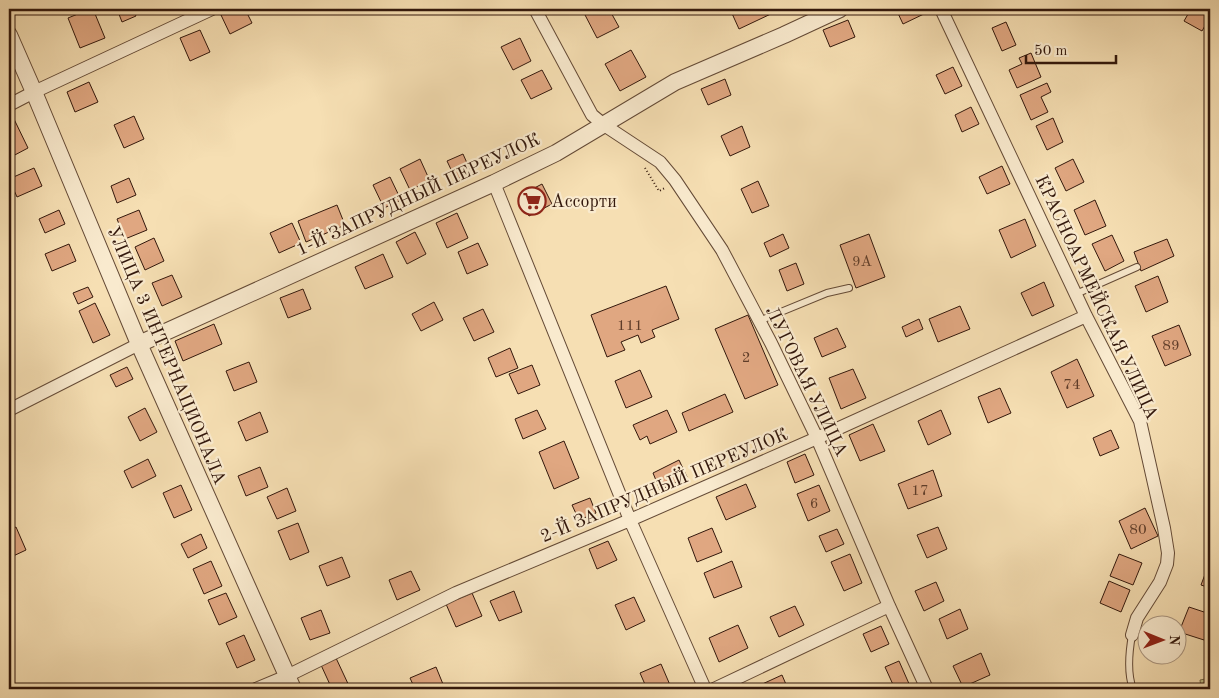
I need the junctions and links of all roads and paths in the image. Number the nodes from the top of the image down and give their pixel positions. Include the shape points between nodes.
1 (212, 9) edge
2 (535, 9) edge
3 (840, 9) edge
4 (941, 9) edge
5 (9, 35) edge
6 (34, 92) junction
7 (9, 105) edge
8 (604, 125) junction
9 (645, 168) dead end
10 (675, 180) junction
11 (494, 182) junction
12 (1137, 267) dead end
13 (849, 288) dead end
14 (1076, 294) junction
15 (1086, 316) junction
16 (759, 321) junction
17 (139, 344) junction
18 (9, 410) edge
19 (817, 438) junction
20 (630, 520) junction
21 (889, 606) junction
22 (1132, 635) joint
23 (290, 683) edge
24 (256, 689) edge
25 (705, 689) edge
26 (714, 689) edge
27 (927, 689) edge
28 (1133, 689) edge

1 - 6 street
2 - 8 street, ЛУГОВАЯ УЛИЦА via 592,115
3 - 8 street, 1-Й ЗАПРУДНЫЙ ПЕРЕУЛОК via 675,82
4 - 14 street, КРАСНОАРМЕЙСКАЯ УЛИЦА
5 - 6 street, УЛИЦА 3 ИНТЕРНАЦИОНАЛА
6 - 7 street
6 - 17 street, УЛИЦА 3 ИНТЕРНАЦИОНАЛА
8 - 10 street, ЛУГОВАЯ УЛИЦА via 660,162
8 - 11 street, 1-Й ЗАПРУДНЫЙ ПЕРЕУЛОК via 556,153
9 - 10 path via 659,191
10 - 16 street, ЛУГОВАЯ УЛИЦА via 722,250
11 - 17 street, 1-Й ЗАПРУДНЫЙ ПЕРЕУЛОК
11 - 20 street
12 - 14 lane
13 - 16 lane via 827,293
14 - 15 street, КРАСНОАРМЕЙСКАЯ УЛИЦА
15 - 19 street, 2-Й ЗАПРУДНЫЙ ПЕРЕУЛОК
15 - 22 street, КРАСНОАРМЕЙСКАЯ УЛИЦА via 1140,421 1168,553 1160,582 1136,618
16 - 19 street, ЛУГОВАЯ УЛИЦА
17 - 18 street, 1-Й ЗАПРУДНЫЙ ПЕРЕУЛОК
17 - 23 street, УЛИЦА 3 ИНТЕРНАЦИОНАЛА
19 - 20 street, 2-Й ЗАПРУДНЫЙ ПЕРЕУЛОК
19 - 21 street, ЛУГОВАЯ УЛИЦА
20 - 23 street, 2-Й ЗАПРУДНЫЙ ПЕРЕУЛОК via 456,593
20 - 25 street
21 - 26 street
21 - 27 street, ЛУГОВАЯ УЛИЦА
22 - 28 lane via 1129,653
23 - 24 street, 2-Й ЗАПРУДНЫЙ ПЕРЕУЛОК

